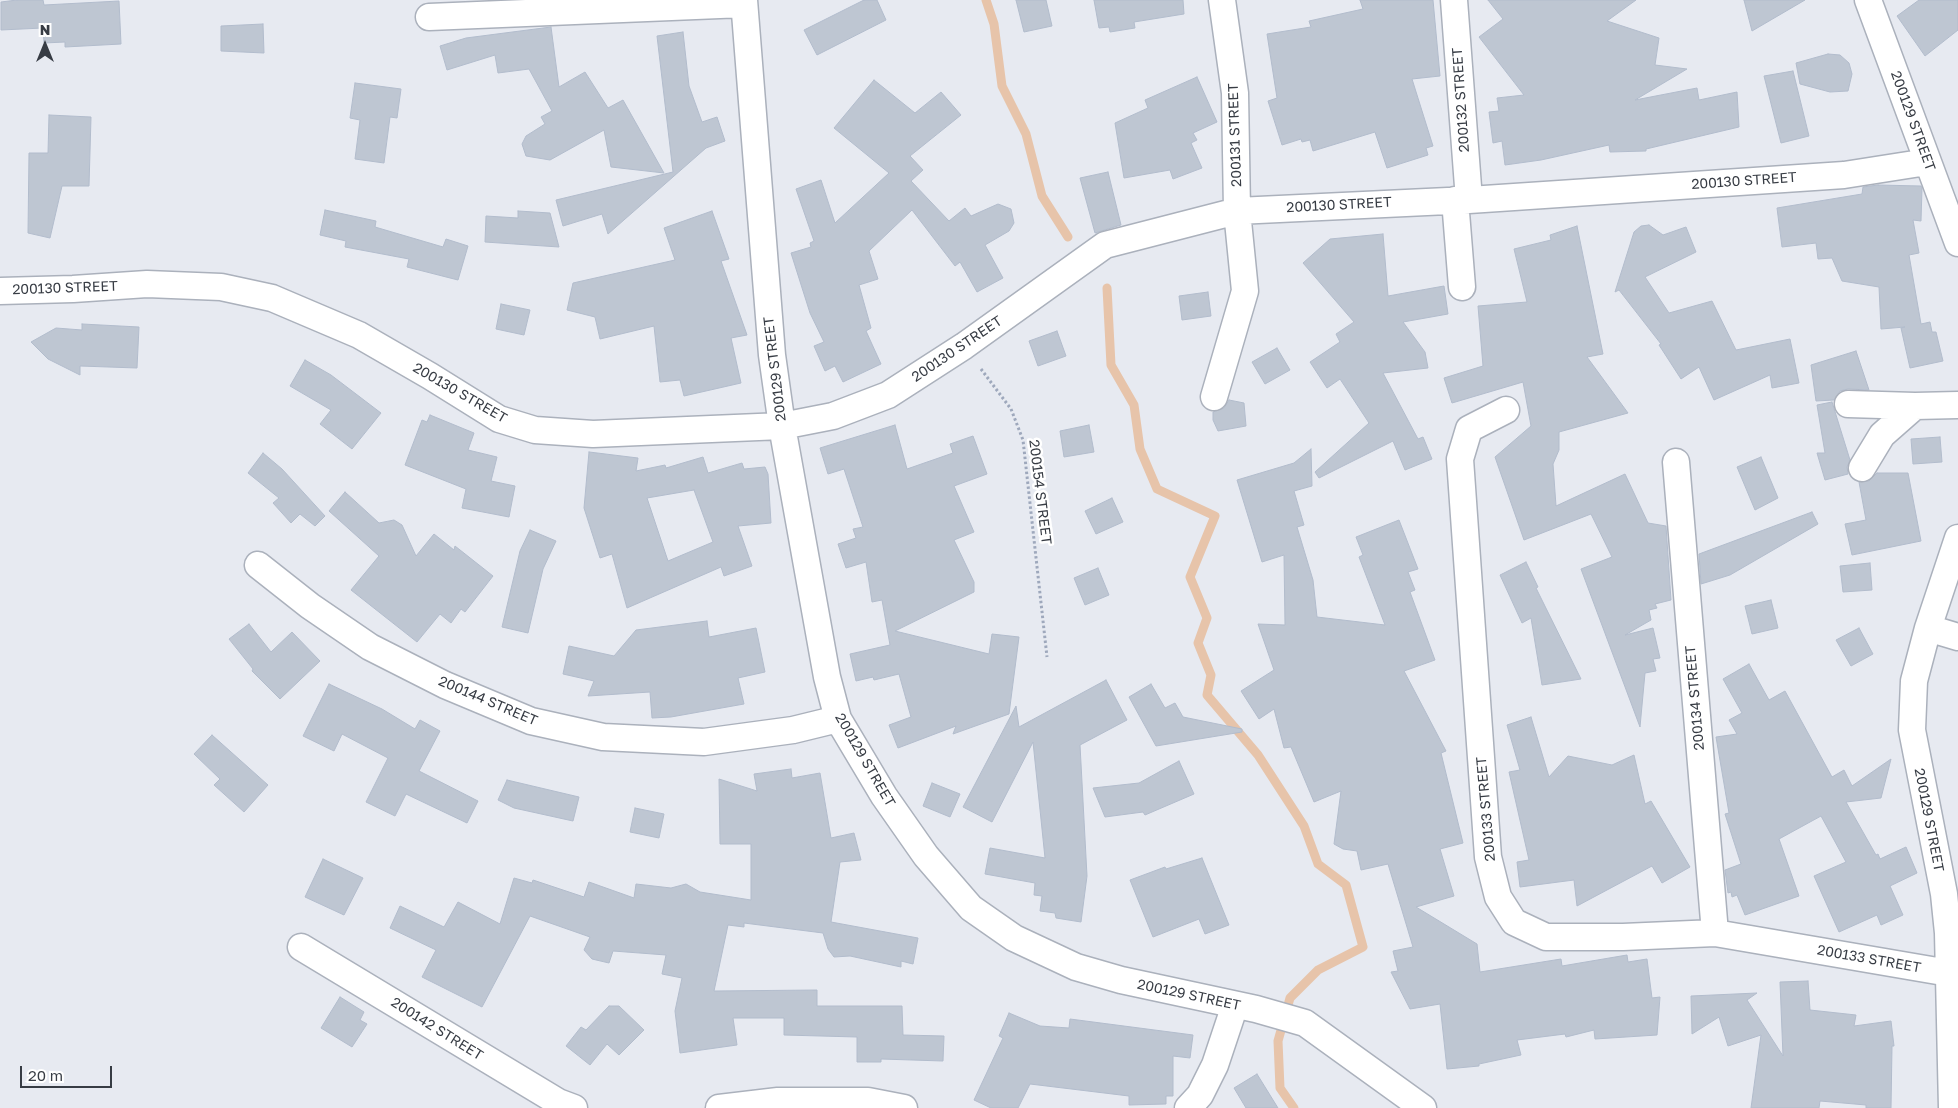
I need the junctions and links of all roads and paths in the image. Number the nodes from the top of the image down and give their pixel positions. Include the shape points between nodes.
1 (1222, 0) edge
2 (1454, 0) edge
3 (1868, 0) edge
4 (744, 2) edge
5 (429, 17) dead end
6 (1928, 162) junction
7 (1462, 200) junction
8 (1236, 211) junction
9 (1958, 243) edge
10 (1462, 287) dead end
11 (0, 291) edge
12 (964, 346) junction
13 (1214, 398) dead end
14 (1848, 404) dead end
15 (1958, 405) edge
16 (1915, 406) junction
17 (1506, 410) dead end
18 (782, 426) junction
19 (1676, 462) dead end
20 (1862, 468) dead end
21 (1958, 538) edge
22 (258, 565) dead end
23 (1928, 628) junction
24 (1958, 637) edge
25 (1047, 657) dead end
26 (838, 720) junction
27 (1715, 933) junction
28 (301, 947) dead end
29 (1949, 973) junction
30 (1246, 1007) junction
31 (574, 1108) edge
32 (719, 1108) edge
33 (904, 1108) edge
34 (1188, 1108) edge
35 (1424, 1108) edge
36 (1952, 1108) edge

1 - 8 street, 200131 STREET via 1235,93
2 - 7 street, 200132 STREET
3 - 6 street, 200129 STREET
4 - 5 street
4 - 18 street, 200129 STREET via 772,355
6 - 7 street, 200130 STREET via 1844,175
6 - 9 street, 200129 STREET
7 - 8 street, 200130 STREET
7 - 10 street, 200132 STREET
8 - 12 street, 200130 STREET via 1105,245
8 - 13 street, 200131 STREET via 1245,292
11 - 18 street, 200130 STREET via 147,284 221,287 272,298 358,335 499,419 535,430 593,434
12 - 18 street, 200130 STREET via 888,395 833,416
12 - 25 path, 200154 STREET via 1011,409 1023,440
14 - 16 street
15 - 16 street
16 - 20 street via 1882,435
17 - 27 street, 200133 STREET via 1469,428 1460,459 1488,856 1498,897 1514,922 1546,937
18 - 26 street, 200129 STREET via 827,677
19 - 27 street, 200134 STREET
21 - 23 street, 200129 STREET
22 - 26 street, 200144 STREET via 370,647 445,685 531,722 603,737 704,742 793,730
23 - 24 street
23 - 29 street, 200129 STREET via 1914,681 1912,730 1944,894
26 - 30 street, 200129 STREET via 884,796 926,856 971,908 1014,938 1076,967
27 - 29 street, 200133 STREET
28 - 31 street, 200142 STREET via 558,1102
29 - 36 street, 200129 STREET
30 - 34 street via 1200,1096
30 - 35 street, 200129 STREET via 1305,1023
32 - 33 street via 778,1100 868,1101

